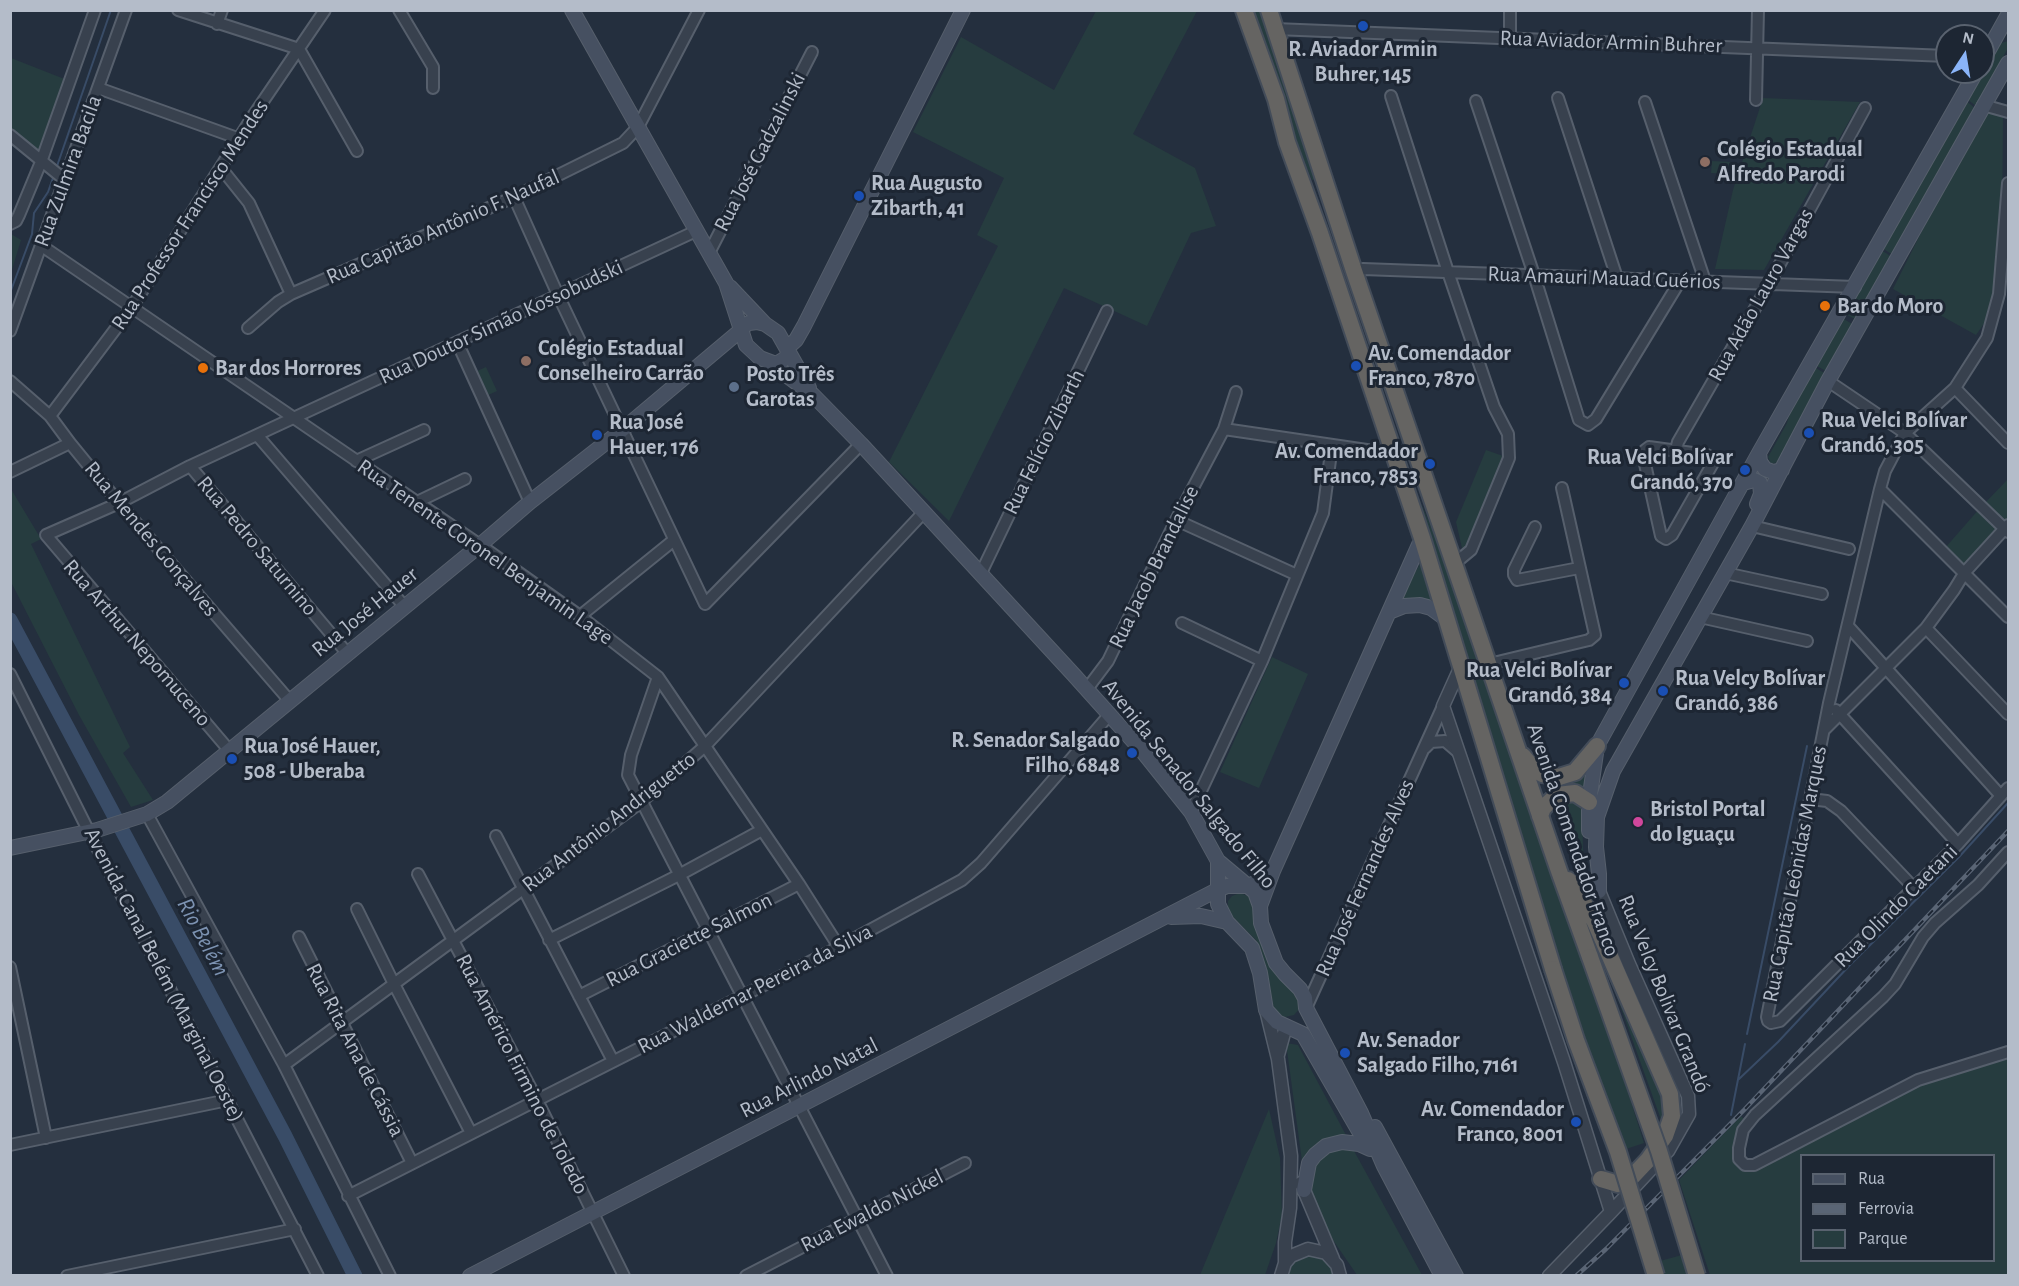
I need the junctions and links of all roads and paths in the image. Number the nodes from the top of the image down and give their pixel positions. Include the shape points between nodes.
1 (95, 10) edge
2 (126, 10) edge
3 (178, 10) edge
4 (222, 10) edge
5 (325, 10) edge
6 (399, 10) edge
7 (572, 10) edge
8 (699, 10) edge
9 (963, 10) edge
10 (1244, 10) edge
11 (1269, 10) edge
12 (1510, 10) edge
13 (1758, 10) edge
14 (2008, 14) edge
15 (217, 24) junction
16 (1275, 29) junction
17 (1995, 37) edge
18 (1510, 38) junction
19 (1757, 48) junction
20 (299, 49) junction
21 (812, 52) dead end
22 (1935, 55) edge
23 (2008, 63) edge
24 (1969, 84) edge
25 (98, 88) junction
26 (434, 88) dead end
27 (1391, 96) dead end
28 (1558, 98) dead end
29 (1756, 100) dead end
30 (1476, 101) dead end
31 (1644, 102) dead end
32 (1983, 105) junction
33 (1865, 108) dead end
34 (2008, 112) edge
35 (638, 127) junction
36 (10, 135) edge
37 (240, 139) junction
38 (357, 152) dead end
39 (41, 162) junction
40 (221, 168) junction
41 (65, 180) junction
42 (2008, 183) edge
43 (514, 197) junction
44 (11, 224) edge
45 (696, 231) junction
46 (1320, 233) junction
47 (42, 246) junction
48 (709, 253) junction
49 (1354, 271) junction
50 (1448, 272) junction
51 (1534, 275) junction
52 (1617, 278) junction
53 (1680, 280) junction
54 (1706, 281) junction
55 (726, 284) junction
56 (1769, 284) junction
57 (1855, 287) junction
58 (291, 294) junction
59 (558, 295) junction
60 (132, 307) junction
61 (1107, 311) dead end
62 (804, 326) junction
63 (769, 327) junction
64 (248, 328) dead end
65 (742, 329) junction
66 (10, 331) edge
67 (457, 342) junction
68 (787, 350) junction
69 (752, 351) junction
70 (717, 352) junction
71 (770, 363) junction
72 (10, 381) edge
73 (1828, 381) junction
74 (1955, 388) junction
75 (1236, 392) dead end
76 (813, 395) junction
77 (50, 416) junction
78 (294, 418) junction
79 (622, 429) junction
80 (1224, 429) junction
81 (424, 430) dead end
82 (1905, 433) junction
83 (257, 435) junction
84 (70, 443) junction
85 (2008, 443) edge
86 (861, 444) junction
87 (1332, 445) junction
88 (1676, 450) junction
89 (1759, 453) junction
90 (1394, 454) junction
91 (356, 461) junction
92 (190, 466) junction
93 (1782, 470) junction
94 (10, 472) edge
95 (465, 480) dead end
96 (1743, 483) junction
97 (1562, 488) dead end
98 (1880, 489) junction
99 (417, 502) junction
100 (530, 502) junction
101 (119, 503) junction
102 (923, 513) junction
103 (1176, 520) junction
104 (1752, 526) junction
105 (1535, 527) dead end
106 (2007, 528) edge
107 (46, 536) joint
108 (1422, 538) junction
109 (674, 540) junction
110 (480, 545) junction
111 (1849, 549) dead end
112 (1454, 564) junction
113 (1579, 568) junction
114 (1965, 572) junction
115 (981, 573) junction
116 (1725, 573) junction
117 (1297, 575) junction
118 (1822, 594) dead end
119 (404, 606) junction
120 (1389, 612) junction
121 (580, 615) junction
122 (1700, 617) junction
123 (2008, 617) edge
124 (1182, 623) dead end
125 (1449, 624) junction
126 (1848, 626) junction
127 (1926, 628) junction
128 (1807, 641) dead end
129 (347, 653) junction
130 (1262, 661) junction
131 (1489, 664) junction
132 (1461, 666) junction
133 (1886, 668) junction
134 (10, 674) edge
135 (658, 677) junction
136 (1087, 688) junction
137 (1628, 693) junction
138 (289, 700) junction
139 (1829, 703) junction
140 (1443, 706) junction
141 (1110, 714) junction
142 (1839, 714) junction
143 (2008, 714) edge
144 (1824, 730) junction
145 (705, 746) junction
146 (1597, 746) junction
147 (1424, 748) junction
148 (1518, 749) junction
149 (229, 750) junction
150 (1624, 751) junction
151 (1459, 753) junction
152 (2005, 792) edge
153 (1810, 799) junction
154 (640, 802) junction
155 (1589, 802) junction
156 (1191, 812) junction
157 (144, 815) junction
158 (1540, 816) junction
159 (762, 830) junction
160 (93, 831) junction
161 (495, 836) dead end
162 (1958, 844) junction
163 (10, 848) edge
164 (2008, 852) edge
165 (1218, 861) junction
166 (1273, 871) junction
167 (1559, 871) junction
168 (418, 874) dead end
169 (679, 875) junction
170 (799, 884) junction
171 (1247, 886) junction
172 (1914, 888) junction
173 (522, 889) junction
174 (1217, 890) junction
175 (1599, 891) junction
176 (1260, 906) junction
177 (357, 909) dead end
178 (1166, 917) junction
179 (1227, 921) junction
180 (708, 931) junction
181 (299, 937) dead end
182 (549, 939) junction
183 (453, 940) junction
184 (839, 947) junction
185 (10, 967) edge
186 (394, 984) junction
187 (579, 996) junction
188 (743, 996) junction
189 (14, 997) edge
190 (1306, 1008) junction
191 (1266, 1010) junction
192 (1780, 1022) joint
193 (342, 1023) junction
194 (1286, 1026) junction
195 (2008, 1052) edge
196 (1278, 1059) junction
197 (613, 1061) junction
198 (284, 1065) junction
199 (228, 1100) junction
200 (537, 1100) junction
201 (801, 1106) junction
202 (1361, 1113) junction
203 (471, 1133) junction
204 (46, 1138) junction
205 (10, 1145) edge
206 (1370, 1149) junction
207 (1292, 1156) junction
208 (412, 1163) junction
209 (966, 1164) dead end
210 (1384, 1166) junction
211 (1603, 1186) junction
212 (1304, 1190) junction
213 (348, 1196) junction
214 (1622, 1200) junction
215 (592, 1212) junction
216 (1611, 1212) junction
217 (857, 1217) junction
218 (295, 1229) junction
219 (1339, 1269) edge
220 (1281, 1271) edge
221 (67, 1275) edge
222 (318, 1275) edge
223 (390, 1275) edge
224 (470, 1275) edge
225 (624, 1275) edge
226 (746, 1275) edge
227 (887, 1275) edge
228 (1442, 1275) edge
229 (1456, 1275) edge
230 (1549, 1275) edge
231 (1656, 1275) edge
232 (1697, 1275) edge

1 - 39 street, Rua Zulmira Bacila
2 - 25 street, Rua Zulmira Bacila
3 - 15 street
4 - 15 street
5 - 20 street, Rua Professor Francisco Mendes
6 - 26 street via 433,67
7 - 35 main road
8 - 35 street
9 - 62 main road
10 - 46 highway
11 - 16 highway, Avenida Comendador Franco
12 - 18 street
13 - 19 street
14 - 17 main road
15 - 20 street
16 - 18 street, Rua Aviador Armin Buhrer
16 - 49 highway, Avenida Comendador Franco
18 - 19 street, Rua Aviador Armin Buhrer
19 - 22 street, Rua Aviador Armin Buhrer
19 - 29 street
20 - 37 street, Rua Professor Francisco Mendes
20 - 38 street
21 - 48 street, Rua José Gadzalinski
23 - 32 main road, Rua Velcy Bolivar Grandó
24 - 57 main road, Rua Velcy Bolivar Grandó
25 - 37 street
25 - 41 street, Rua Zulmira Bacila
27 - 50 street
28 - 52 street
30 - 51 street
31 - 54 street
32 - 34 street
32 - 73 main road, Rua Velcy Bolivar Grandó
33 - 56 street, Rua Adão Lauro Vargas
35 - 43 street, Rua Capitão Antônio F. Naufal via 623,143
35 - 45 main road
36 - 39 street
37 - 40 street, Rua Professor Francisco Mendes
39 - 41 street
39 - 44 street, Rua Zulmira Bacila via 20,215
40 - 58 street via 249,202
40 - 60 street, Rua Professor Francisco Mendes
41 - 47 street, Rua Zulmira Bacila
42 - 74 street, Rua Capitão Leônidas Marques via 1999,294 1987,338
43 - 58 street, Rua Capitão Antônio F. Naufal
43 - 59 street
45 - 48 main road
45 - 59 street, Rua Doutor Simão Kossobudski
46 - 49 highway via 1328,237 1342,267
46 - 90 highway
47 - 60 street, Rua Tenente Coronel Benjamin Lage
47 - 66 street, Rua Zulmira Bacila
48 - 55 main road
49 - 50 street, Rua Amauri Mauad Guérios
49 - 112 highway, Avenida Comendador Franco
50 - 51 street, Rua Amauri Mauad Guérios
50 - 112 street via 1494,407 1508,434 1509,458 1472,550
51 - 52 street, Rua Amauri Mauad Guérios
51 - 53 street via 1579,420 1588,425 1596,419
52 - 53 street, Rua Amauri Mauad Guérios
53 - 54 street, Rua Amauri Mauad Guérios
54 - 56 street, Rua Amauri Mauad Guérios
55 - 63 main road
55 - 65 main road
56 - 57 street, Rua Amauri Mauad Guérios
56 - 88 street, Rua Adão Lauro Vargas
57 - 89 main road, Rua Velcy Bolivar Grandó
58 - 64 street, Rua Capitão Antônio F. Naufal
59 - 67 street, Rua Doutor Simão Kossobudski
59 - 79 street
60 - 77 street, Rua Professor Francisco Mendes
60 - 78 street, Rua Tenente Coronel Benjamin Lage
61 - 115 street, Rua Felício Zibarth
62 - 63 main road via 789,332
62 - 68 main road
63 - 65 main road via 757,322
63 - 68 main road via 782,338
65 - 69 main road
65 - 70 main road, Rua José Hauer
67 - 78 street, Rua Doutor Simão Kossobudski
67 - 100 street
68 - 71 main road via 782,362
68 - 76 main road, Avenida Senador Salgado Filho
69 - 70 main road via 729,346
69 - 71 main road
70 - 79 main road, Rua José Hauer
71 - 76 main road, Avenida Senador Salgado Filho
72 - 77 street, Rua Mendes Gonçalves
73 - 82 street
73 - 93 main road, Rua Velcy Bolivar Grandó
74 - 82 street, Rua Capitão Leônidas Marques
74 - 85 street
75 - 80 street, Rua Jacob Brandalise
76 - 86 main road, Avenida Senador Salgado Filho
77 - 84 street, Rua Mendes Gonçalves
78 - 83 street, Rua Doutor Simão Kossobudski
78 - 91 street, Rua Tenente Coronel Benjamin Lage
79 - 100 main road, Rua José Hauer
79 - 109 street
80 - 87 street
80 - 103 street, Rua Jacob Brandalise
81 - 91 street
82 - 98 street, Rua Capitão Leônidas Marques
82 - 106 street
83 - 92 street, Rua Doutor Simão Kossobudski
83 - 119 street
84 - 94 street
84 - 101 street, Rua Mendes Gonçalves
86 - 102 main road, Avenida Senador Salgado Filho
86 - 109 street via 705,604
87 - 90 street
87 - 117 street via 1323,513
88 - 88 street via 1707,455 1713,463 1666,539 1661,536 1643,455 1649,447
89 - 93 main road via 1765,469
89 - 96 main road, Rua Velcy Bolivar Grandó
90 - 108 highway
91 - 99 street, Rua Tenente Coronel Benjamin Lage
92 - 101 street, Rua Doutor Simão Kossobudski
92 - 129 street, Rua Pedro Saturnino
93 - 104 main road, Rua Velcy Bolivar Grandó
95 - 99 street
96 - 104 main road via 1758,480 1761,486
96 - 137 main road, Rua Velcy Bolivar Grandó
97 - 113 street
98 - 114 street
98 - 126 street, Rua Capitão Leônidas Marques
99 - 110 street, Rua Tenente Coronel Benjamin Lage
100 - 110 main road, Rua José Hauer
101 - 107 street, Rua Doutor Simão Kossobudski
101 - 138 street, Rua Mendes Gonçalves
102 - 115 main road, Avenida Senador Salgado Filho
102 - 145 street, Rua Antônio Andriguetto
103 - 117 street
103 - 136 street, Rua Jacob Brandalise via 1108,661
104 - 111 street
104 - 116 main road, Rua Velcy Bolivar Grandó
105 - 113 street via 1514,570 1517,580
106 - 114 street
107 - 149 street, Rua Arthur Nepomuceno
108 - 120 main road
108 - 125 highway
109 - 121 street
110 - 119 main road, Rua José Hauer
110 - 121 street, Rua Tenente Coronel Benjamin Lage
112 - 131 highway, Avenida Comendador Franco
113 - 131 street via 1595,635 1589,640
114 - 123 street
114 - 127 street
115 - 136 main road, Avenida Senador Salgado Filho
116 - 118 street
116 - 122 main road, Rua Velcy Bolivar Grandó
117 - 130 street
119 - 129 main road, Rua José Hauer
120 - 125 main road via 1420,605 1431,608
120 - 166 main road
121 - 135 street, Rua Tenente Coronel Benjamin Lage
122 - 128 street
122 - 150 main road, Rua Velcy Bolivar Grandó
124 - 130 street
125 - 132 highway
126 - 133 street
126 - 139 street, Rua Capitão Leônidas Marques
127 - 133 street
127 - 143 street
129 - 138 main road, Rua José Hauer
130 - 156 street
131 - 148 highway, Avenida Comendador Franco
132 - 140 street
132 - 231 highway, bridge via 1553,969 1618,1152
133 - 142 street
133 - 152 street
134 - 160 street, Avenida Canal Belém (Marginal Oeste)
135 - 145 street, Rua Tenente Coronel Benjamin Lage
135 - 154 street via 628,775
136 - 141 main road, Avenida Senador Salgado Filho
137 - 146 main road, Rua Velcy Bolivar Grandó
137 - 150 main road via 1607,746 1613,752
138 - 149 main road, Rua José Hauer
139 - 142 street
139 - 144 street, Rua Capitão Leônidas Marques
140 - 147 street, Rua José Fernandes Alves
140 - 151 street
141 - 156 main road, Avenida Senador Salgado Filho
141 - 184 street, Rua Waldemar Pereira da Silva via 962,880
142 - 144 street
142 - 162 street
144 - 153 street, Rua Capitão Leônidas Marques
145 - 154 street, Rua Antônio Andriguetto
145 - 159 street, Rua Tenente Coronel Benjamin Lage
146 - 148 highway via 1575,772 1559,777 1537,770
146 - 155 main road, Rua Velcy Bolivar Grandó
147 - 151 street via 1431,742 1445,741
147 - 190 street, Rua José Fernandes Alves
148 - 158 highway, Avenida Comendador Franco
149 - 157 main road, Rua José Hauer via 167,802
150 - 175 main road, Rua Velcy Bolivar Grandó via 1597,818
151 - 211 street
152 - 162 street, Rua Olindo Caetani
153 - 172 street via 1827,801 1841,811
153 - 192 street, Rua Capitão Leônidas Marques via 1767,1017 1771,1023
154 - 169 street
154 - 173 street, Rua Antônio Andriguetto
155 - 158 highway via 1575,793 1557,795
155 - 175 main road, Rua Velcy Bolivar Grandó via 1591,874
156 - 165 main road, Avenida Senador Salgado Filho
157 - 160 main road, Rua José Hauer
157 - 198 street
158 - 167 highway, Avenida Comendador Franco
159 - 169 street
159 - 170 street, Rua Tenente Coronel Benjamin Lage
160 - 163 main road, Rua José Hauer
160 - 199 street, Avenida Canal Belém (Marginal Oeste)
161 - 173 street
162 - 172 street, Rua Olindo Caetani
164 - 195 street via 1929,930 1895,984 1755,1115 1743,1130 1739,1159 1745,1165 1754,1165 1918,1080
165 - 171 main road, Avenida Senador Salgado Filho
165 - 174 main road, Avenida Senador Salgado Filho
166 - 171 main road
166 - 176 main road
167 - 211 highway via 1573,885 1595,922 1670,1094 1669,1126 1648,1160 1631,1178
167 - 232 highway, Avenida Comendador Franco, bridge via 1659,1151
168 - 183 street, Rua Américo Firmino de Toledo
169 - 180 street
169 - 182 street
170 - 180 street, Rua Graciette Salmon
170 - 184 street, Rua Tenente Coronel Benjamin Lage
171 - 174 main road
171 - 176 main road, Avenida Senador Salgado Filho via 1255,892
172 - 192 street, Rua Olindo Caetani
173 - 182 street
173 - 183 street, Rua Antônio Andriguetto
174 - 178 main road, Rua Arlindo Natal
174 - 179 main road, Avenida Senador Salgado Filho via 1218,904
175 - 214 street, Rua Velcy Bolivar Grandó via 1688,1096 1689,1114 1674,1143
176 - 190 main road, Avenida Senador Salgado Filho via 1261,923 1276,963 1300,988
177 - 186 street
178 - 179 main road, Rua Arlindo Natal via 1202,916
178 - 201 main road, Rua Arlindo Natal
179 - 191 main road, Avenida Senador Salgado Filho via 1252,948
180 - 187 street, Rua Graciette Salmon
180 - 188 street
181 - 193 street, Rua Rita Ana de Cássia
182 - 187 street
183 - 186 street, Rua Antônio Andriguetto
183 - 200 street, Rua Américo Firmino de Toledo
184 - 188 street, Rua Waldemar Pereira da Silva
185 - 189 street
186 - 193 street, Rua Antônio Andriguetto
186 - 203 street
187 - 197 street
188 - 197 street, Rua Waldemar Pereira da Silva
188 - 201 street
189 - 204 street
190 - 194 main road via 1295,1023
190 - 202 main road, Avenida Senador Salgado Filho
191 - 194 main road, Avenida Senador Salgado Filho
191 - 196 street, Avenida Senador Salgado Filho
193 - 198 street, Rua Antônio Andriguetto
193 - 208 street, Rua Rita Ana de Cássia
194 - 196 street, Avenida Senador Salgado Filho
194 - 206 main road, Avenida Senador Salgado Filho via 1303,1034
196 - 207 street, Avenida Senador Salgado Filho
197 - 200 street, Rua Waldemar Pereira da Silva
198 - 213 street
199 - 204 street
199 - 218 street, Avenida Canal Belém (Marginal Oeste)
200 - 203 street, Rua Waldemar Pereira da Silva
200 - 215 street, Rua Américo Firmino de Toledo
201 - 215 main road, Rua Arlindo Natal
201 - 217 street
202 - 210 main road, Avenida Senador Salgado Filho
202 - 229 main road via 1376,1129
203 - 208 street, Rua Waldemar Pereira da Silva
204 - 205 street
206 - 210 main road, Avenida Senador Salgado Filho
206 - 212 main road via 1342,1142 1326,1146 1309,1163
207 - 212 street, Avenida Senador Salgado Filho
207 - 220 street, Avenida Senador Salgado Filho
208 - 213 street, Rua Waldemar Pereira da Silva
209 - 217 street, Rua Ewaldo Nickel
210 - 228 main road, Avenida Senador Salgado Filho
211 - 214 street
211 - 216 street
212 - 219 street, Avenida Senador Salgado Filho
213 - 223 street
214 - 216 street, Rua Velcy Bolivar Grandó
215 - 224 main road, Rua Arlindo Natal
215 - 225 street, Rua Américo Firmino de Toledo
216 - 230 street, Rua Velcy Bolivar Grandó
217 - 226 street, Rua Ewaldo Nickel
217 - 227 street
218 - 221 street
218 - 222 street, Avenida Canal Belém (Marginal Oeste)
219 - 220 street via 1317,1250 1308,1249 1291,1256

